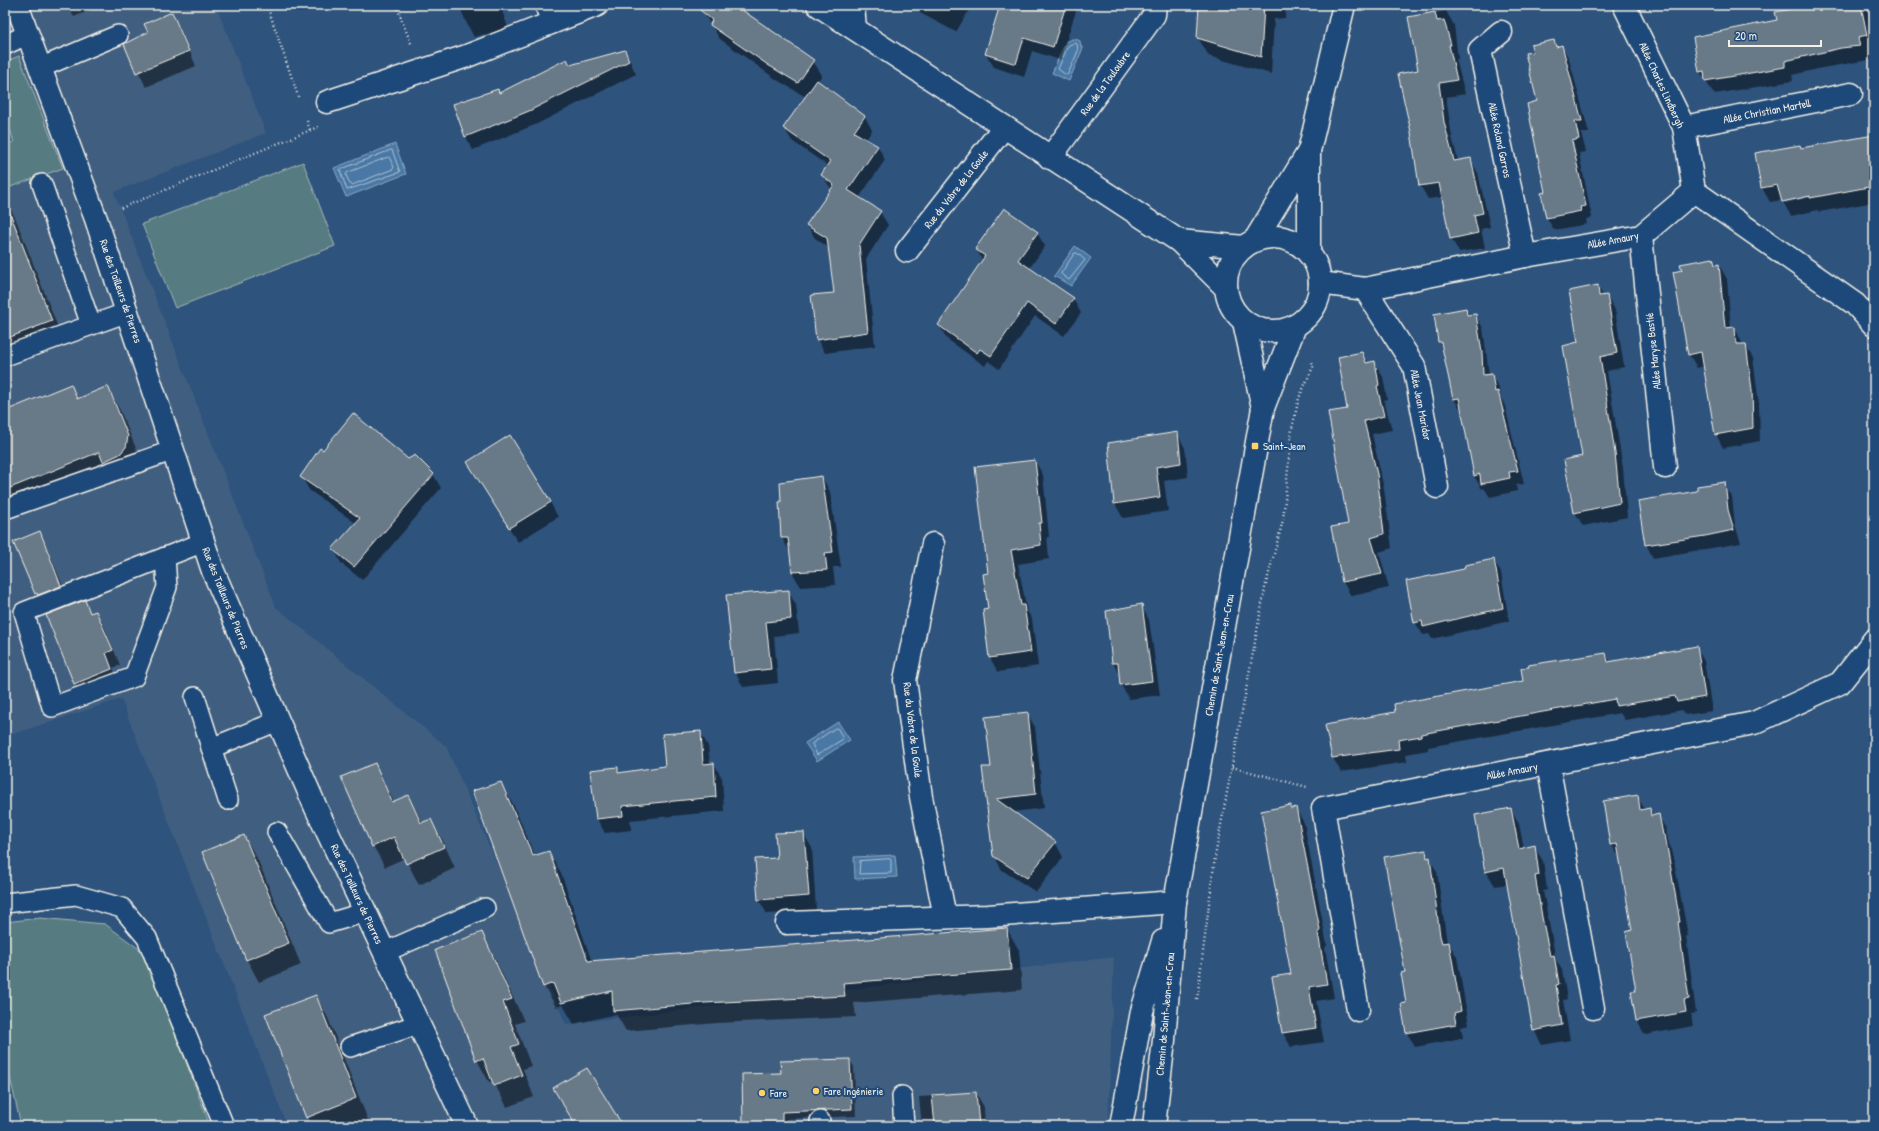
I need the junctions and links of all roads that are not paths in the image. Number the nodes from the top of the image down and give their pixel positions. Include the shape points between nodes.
1 (17, 5) edge
2 (597, 5) edge
3 (818, 5) edge
4 (853, 5) edge
5 (1155, 5) edge
6 (1344, 5) edge
7 (1624, 5) edge
8 (550, 14) edge
9 (855, 29) junction
10 (1501, 32) dead end
11 (28, 34) junction
12 (118, 35) dead end
13 (5, 45) edge
14 (40, 68) junction
15 (1851, 94) dead end
16 (328, 102) road end
17 (1004, 127) junction
18 (1684, 127) junction
19 (1309, 151) junction
20 (1050, 158) junction
21 (42, 184) dead end
22 (1694, 191) junction
23 (1641, 236) junction
24 (1179, 242) junction
25 (1249, 244) junction
26 (907, 251) dead end
27 (1309, 253) junction
28 (1525, 256) junction
29 (1320, 283) junction
30 (1226, 288) junction
31 (1365, 289) junction
32 (128, 312) junction
33 (1301, 321) junction
34 (1244, 322) junction
35 (1874, 324) edge
36 (92, 325) junction
37 (5, 356) edge
38 (1263, 408) junction
39 (174, 450) junction
40 (1665, 467) dead end
41 (1437, 487) dead end
42 (5, 509) edge
43 (204, 542) junction
44 (933, 544) dead end
45 (165, 557) junction
46 (1874, 640) edge
47 (195, 697) dead end
48 (278, 721) junction
49 (211, 748) junction
50 (1548, 764) junction
51 (228, 800) dead end
52 (277, 832) dead end
53 (1175, 902) junction
54 (5, 903) edge
55 (485, 908) dead end
56 (366, 912) junction
57 (945, 917) junction
58 (787, 923) dead end
59 (384, 952) junction
60 (1594, 1008) dead end
61 (1358, 1010) dead end
62 (419, 1024) junction
63 (350, 1047) dead end
64 (902, 1096) dead end
65 (224, 1126) edge
66 (467, 1126) edge
67 (904, 1126) edge
68 (1121, 1126) edge
69 (1154, 1126) edge

1 - 11 street, Rue des Tailleurs de Pierres
2 - 8 street
3 - 9 street
4 - 9 street
5 - 20 street, Rue de la Touloubre via 1154,15
6 - 19 street
7 - 18 street, Allée Charles Lindbergh
8 - 16 street via 466,56
9 - 17 street
10 - 28 street, Allée Roland Garros via 1480,50
11 - 13 lane
11 - 14 street, Rue des Tailleurs de Pierres
12 - 14 lane
14 - 32 street, Rue des Tailleurs de Pierres
15 - 18 street, Allée Christian Martell
17 - 20 street
17 - 26 street, Rue du Vabre de la Goule
18 - 22 street, Allée Charles Lindbergh
19 - 25 street
19 - 27 street
20 - 24 street
21 - 36 lane
22 - 23 street, Allée Amaury
22 - 35 street via 1855,304
23 - 28 street, Allée Amaury
23 - 40 street, Allée Maryse Bastié
24 - 25 street
24 - 30 street
25 - 27 street via 1269,238 1285,238
25 - 30 street via 1233,258 1226,273
27 - 29 street via 1316,265
28 - 31 street, Allée Amaury
29 - 31 street, Allée Amaury
29 - 33 street via 1314,307
30 - 34 street via 1233,310
31 - 41 street, Allée Jean Maridor via 1414,366
32 - 36 lane
32 - 39 street, Rue des Tailleurs de Pierres
33 - 34 street via 1273,332 1257,329
33 - 38 street
34 - 38 street
36 - 37 lane
38 - 53 street, Chemin de Saint-Jean-en-Crau
39 - 42 lane
39 - 43 street, Rue des Tailleurs de Pierres
43 - 45 lane
43 - 48 street, Rue des Tailleurs de Pierres via 213,571
44 - 57 street, Rue du Vabre de la Goule via 905,680 921,797
45 - 45 lane via 24,612 52,707 134,677 167,587
46 - 50 street, Allée Amaury via 1840,683 1754,723
47 - 49 lane
48 - 49 lane
48 - 56 street, Rue des Tailleurs de Pierres
49 - 51 lane
50 - 60 street
50 - 61 street, Allée Amaury via 1323,808
52 - 56 lane via 329,922
53 - 57 street
53 - 68 street, Chemin de Saint-Jean-en-Crau via 1142,1011
53 - 69 street, Chemin de Saint-Jean-en-Crau
54 - 65 lane via 76,895 122,908 147,938
55 - 59 lane
56 - 59 street, Rue des Tailleurs de Pierres
57 - 58 street
59 - 62 street, Rue des Tailleurs de Pierres
62 - 63 lane
62 - 66 street, Rue des Tailleurs de Pierres
64 - 67 lane

